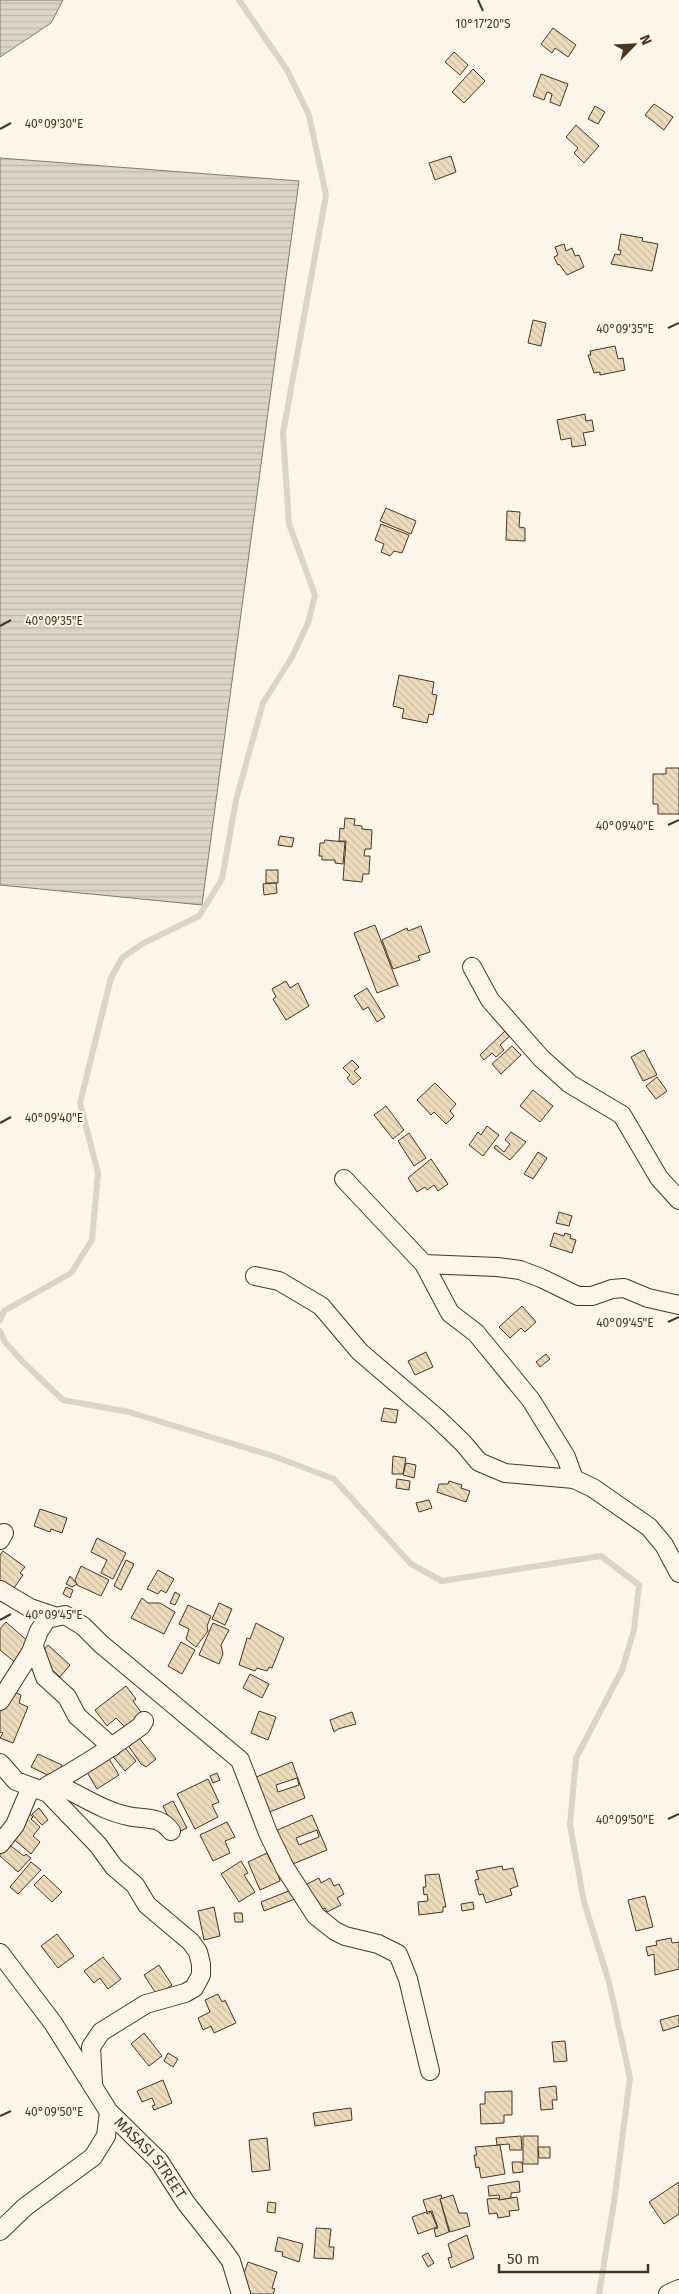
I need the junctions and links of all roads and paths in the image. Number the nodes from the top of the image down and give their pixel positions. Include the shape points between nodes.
1 (472, 967) dead end
2 (344, 1179) dead end
3 (679, 1200) edge
4 (424, 1264) junction
5 (256, 1276) dead end
6 (679, 1305) edge
7 (574, 1479) junction
8 (679, 1573) edge
9 (0, 1590) edge
10 (54, 1616) junction
11 (34, 1647) junction
12 (0, 1701) edge
13 (144, 1721) dead end
14 (112, 1747) junction
15 (0, 1763) edge
16 (42, 1786) junction
17 (171, 1831) dead end
18 (0, 1844) edge
19 (0, 1953) edge
20 (6, 1973) edge
21 (430, 2071) dead end
22 (93, 2084) junction
23 (109, 2112) junction
24 (0, 2231) edge
25 (679, 2289) edge
26 (241, 2294) edge
27 (668, 2294) edge

1 - 3 street via 490,1000 541,1058 570,1084 622,1115 659,1178
2 - 4 street
4 - 6 street via 512,1269 541,1278 578,1296 624,1288
4 - 7 street via 454,1317 476,1333 531,1400 566,1457
5 - 7 street via 279,1281 321,1306 360,1352 436,1417 486,1467 516,1476
7 - 8 street via 606,1496 649,1527 664,1545
9 - 10 street via 30,1608
10 - 11 street via 43,1625
10 - 21 street via 66,1615 83,1626 240,1760 272,1842 316,1916 340,1934 378,1944 398,1954 408,1979
11 - 12 street
11 - 14 street via 45,1678 67,1697 77,1716
13 - 14 street
14 - 16 street via 78,1770
15 - 16 street via 16,1781
16 - 17 street via 127,1816 155,1819
16 - 18 street
16 - 22 street via 91,1838 114,1868 135,1885 147,1905 191,1942 201,1964 201,1975 194,1988 146,2004 101,2032 91,2047
19 - 20 street, MASASI STREET
20 - 22 street, MASASI STREET via 53,2023
22 - 23 street, MASASI STREET
23 - 24 street via 106,2136 93,2157 25,2207
23 - 26 street, MASASI STREET via 159,2162 231,2261
25 - 27 street

